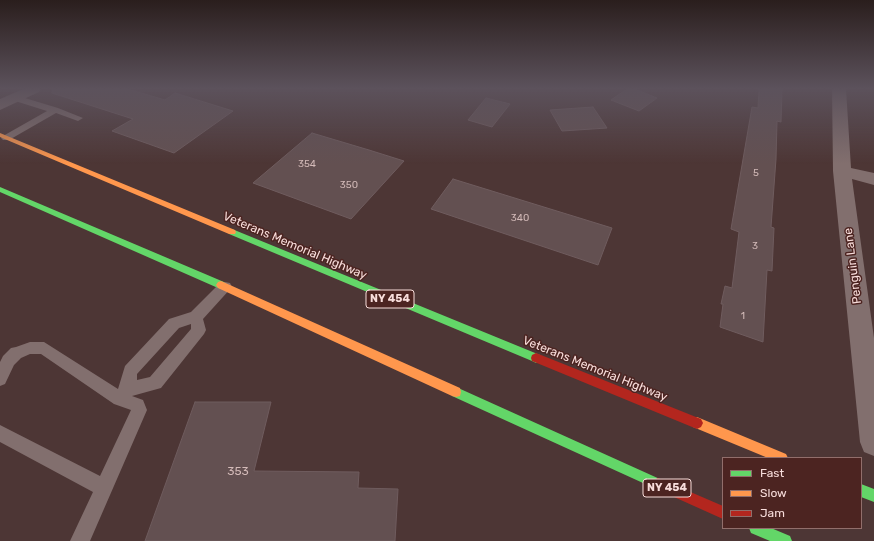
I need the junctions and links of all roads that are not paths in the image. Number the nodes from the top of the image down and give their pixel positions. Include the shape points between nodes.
1 (47, 114) edge
2 (67, 114) edge
3 (840, 114) edge
4 (78, 118) dead end
5 (3, 137) edge
6 (842, 171) junction
7 (874, 179) edge
8 (0, 189) edge
9 (225, 287) junction
10 (196, 317) junction
11 (0, 379) edge
12 (124, 394) junction
13 (0, 433) edge
14 (874, 442) edge
15 (780, 457) edge
16 (104, 488) junction
17 (862, 490) edge
18 (874, 496) edge
19 (874, 501) edge
20 (862, 505) edge
21 (722, 513) edge
22 (80, 541) edge

1 - 5 lane
2 - 4 lane
3 - 6 street, Penguin Lane
5 - 15 main road, Veterans Memorial Highway / NY 454 via 400,303
6 - 7 street
6 - 14 street, Penguin Lane
8 - 9 main road, NY 454
9 - 10 lane
9 - 21 main road, NY 454
10 - 12 lane via 174,323 130,372
10 - 12 lane via 199,330 155,383
11 - 12 lane via 8,361 16,353 30,348 44,348
12 - 16 lane via 139,410
13 - 16 lane
16 - 22 lane
17 - 18 main road
19 - 20 street

